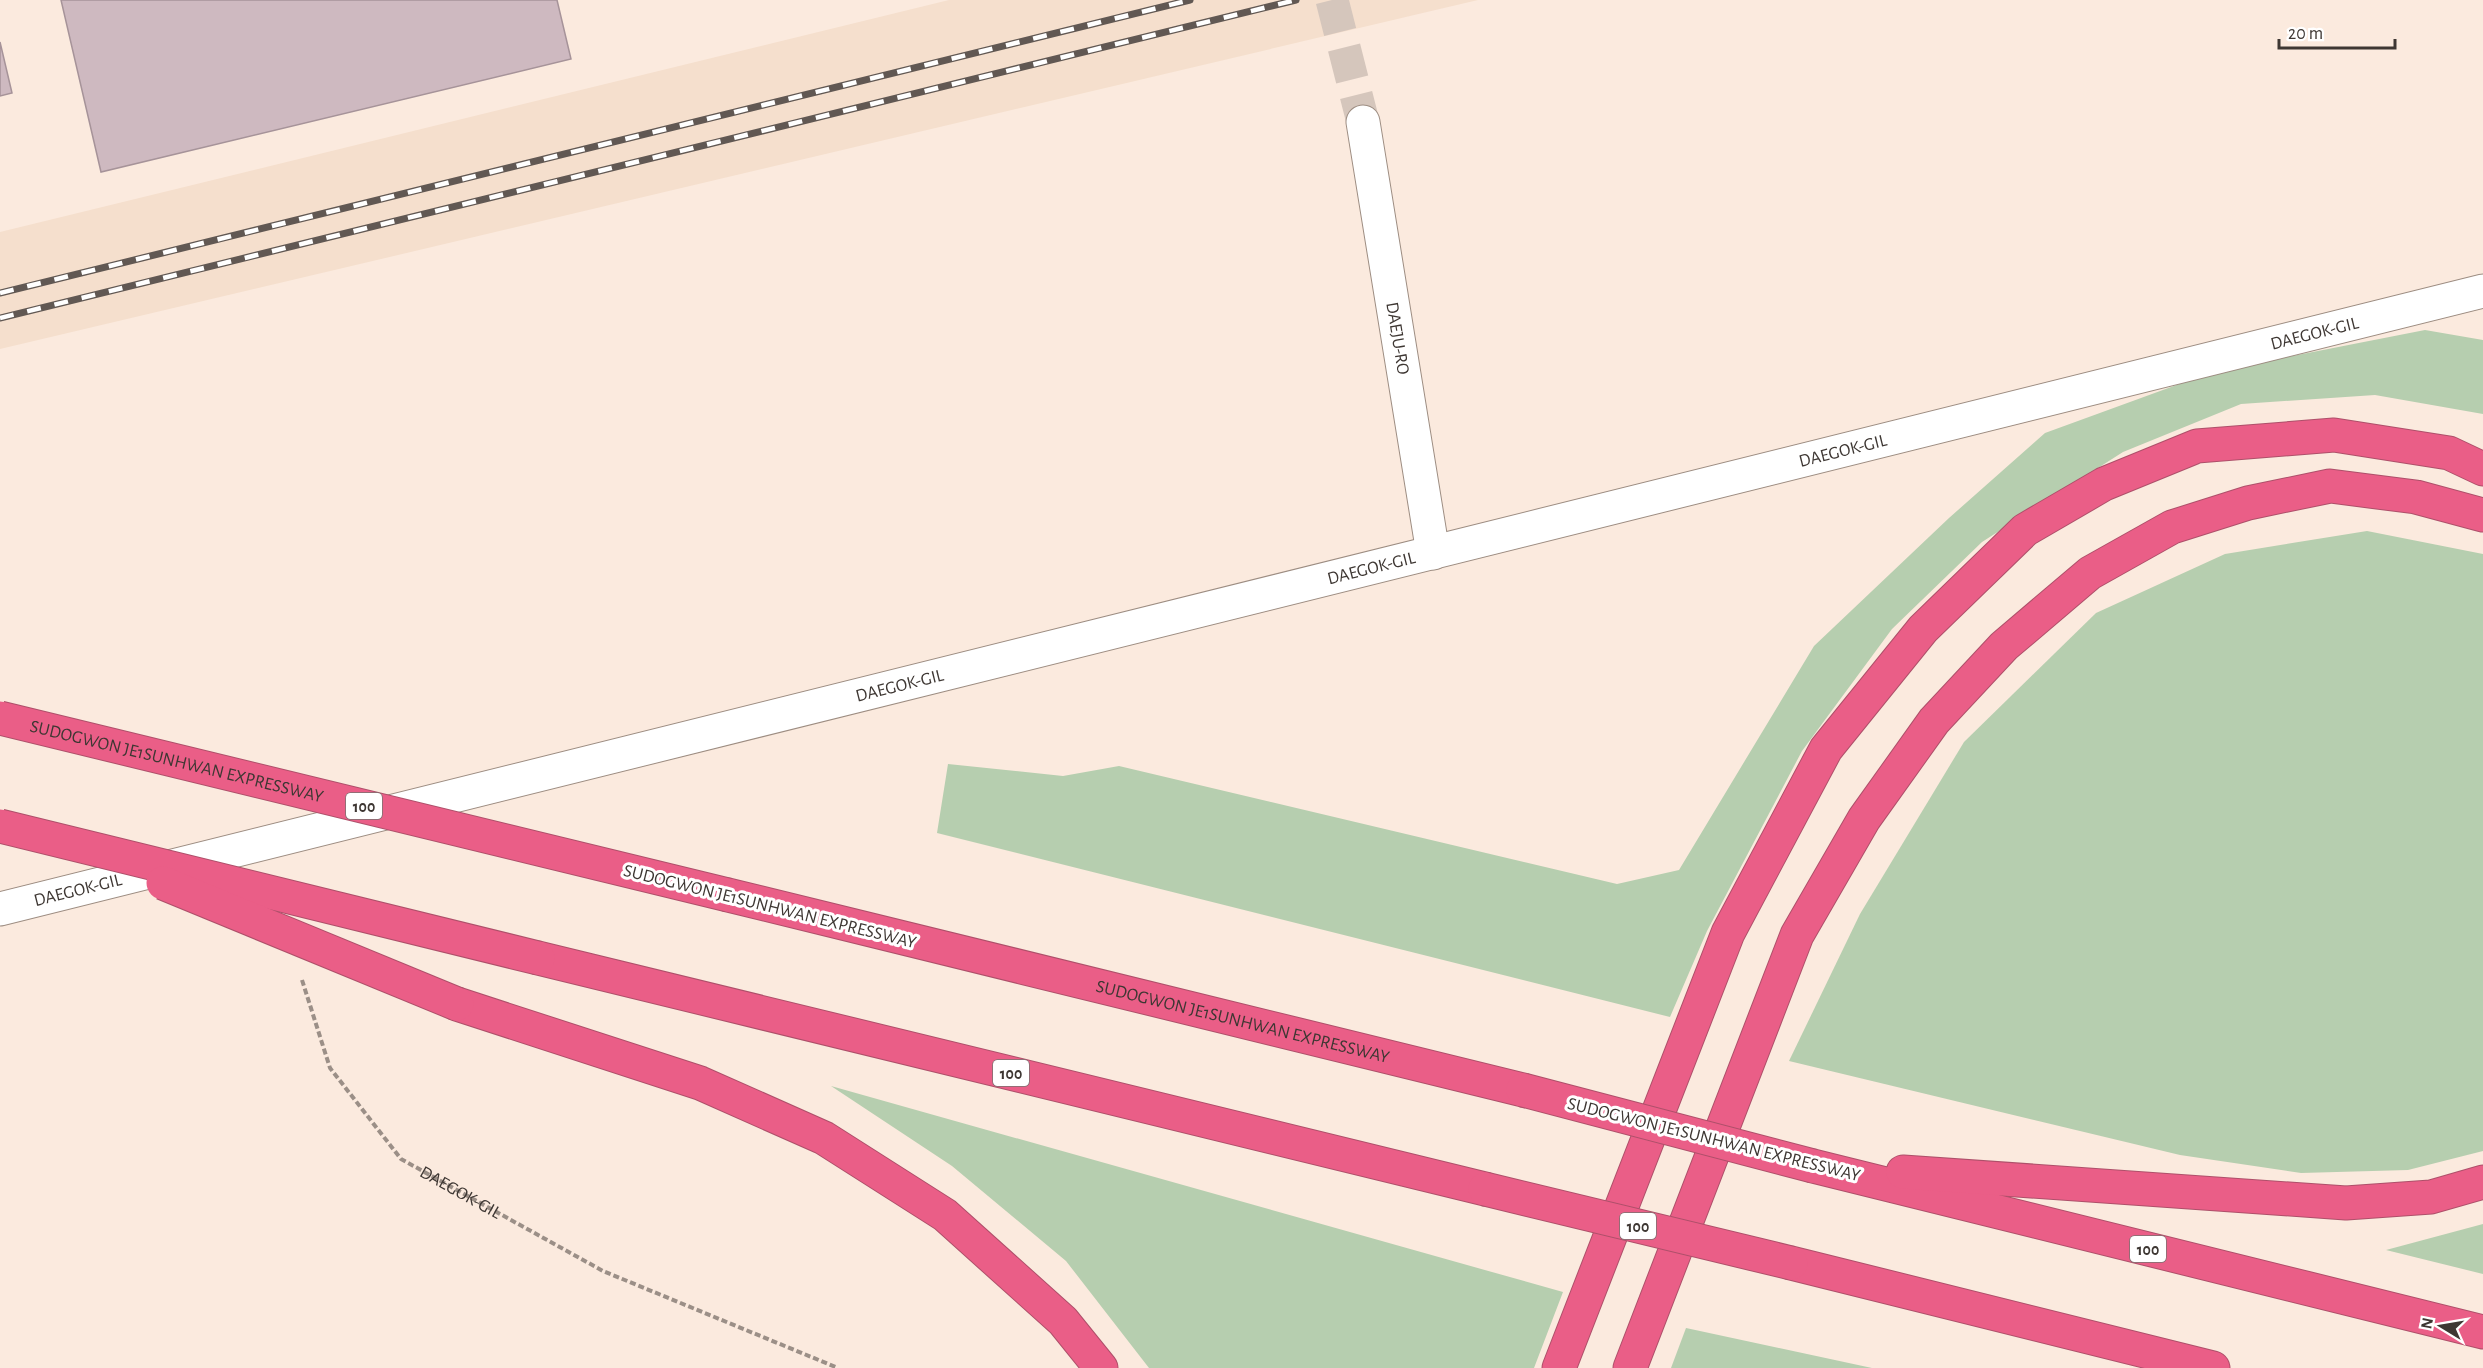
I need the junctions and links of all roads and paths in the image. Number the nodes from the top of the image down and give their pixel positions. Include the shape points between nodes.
1 (1363, 122) tunnel mouth
2 (2483, 291) edge
3 (2483, 469) edge
4 (2483, 515) edge
5 (1433, 553) junction
6 (0, 718) edge
7 (0, 826) edge
8 (61, 842) junction
9 (0, 909) edge
10 (302, 978) dead end
11 (1814, 1166) junction
12 (2483, 1182) edge
13 (2483, 1332) edge
14 (838, 1368) edge
15 (1101, 1368) edge
16 (1559, 1368) edge
17 (1630, 1368) edge
18 (2213, 1368) edge

1 - 5 street, DAEJU-RO
2 - 5 street, DAEGOK-GIL
3 - 16 highway via 2449,453 2334,435 2197,446 2104,484 2025,530 1923,629 1826,749 1728,933
4 - 17 highway via 2416,497 2330,486 2248,503 2172,527 2090,573 2004,646 1934,721 1864,819 1797,935
5 - 9 street, DAEGOK-GIL
6 - 11 highway, SUDOGWON JE1SUNHWAN EXPRESSWAY / 100, bridge via 1523,1090
7 - 8 highway, 100, bridge
8 - 15 highway, bridge via 458,1004 700,1083 824,1138 945,1215 1063,1321
8 - 18 highway, 100, bridge
10 - 14 path, DAEGOK-GIL via 330,1068 401,1159 603,1271
11 - 12 highway via 2346,1203 2431,1197
11 - 13 highway, SUDOGWON JE1SUNHWAN EXPRESSWAY / 100

